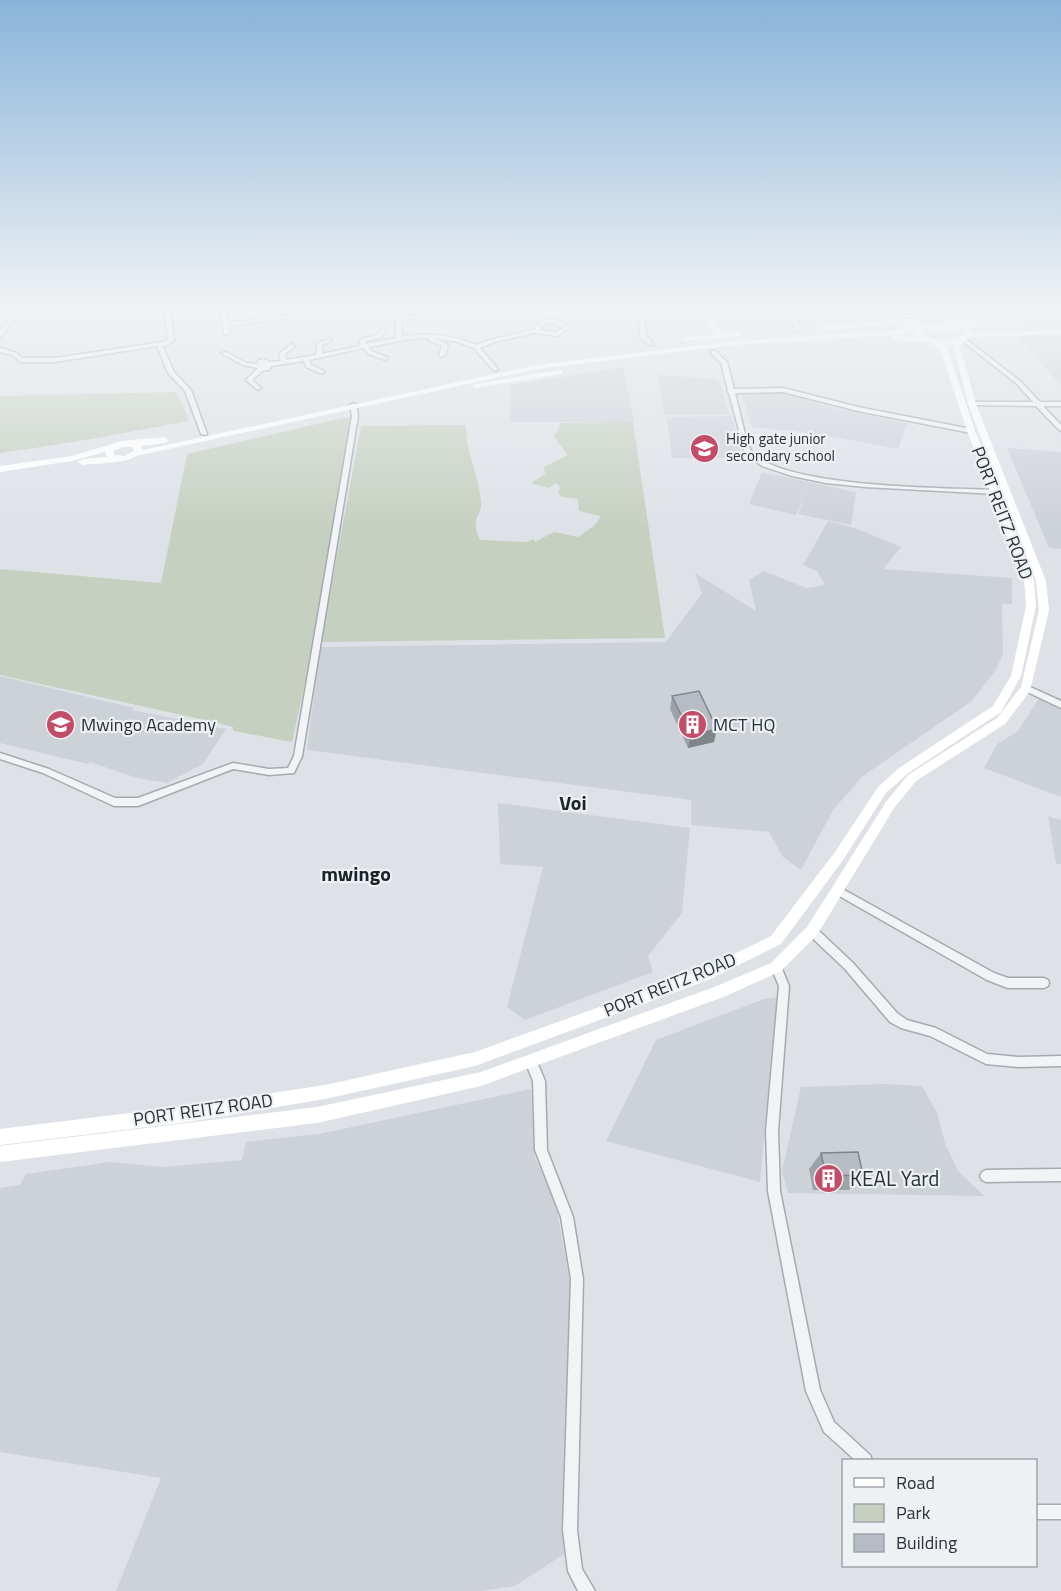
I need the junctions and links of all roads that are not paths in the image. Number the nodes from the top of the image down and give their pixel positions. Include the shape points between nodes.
1 (177, 381) edge
2 (250, 381) edge
3 (440, 381) edge
4 (465, 381) edge
5 (503, 381) edge
6 (728, 381) edge
7 (954, 381) edge
8 (966, 381) edge
9 (1015, 381) edge
10 (258, 388) dead end
11 (415, 391) junction
12 (730, 391) junction
13 (972, 404) junction
14 (1040, 404) junction
15 (1061, 404) edge
16 (353, 405) junction
17 (1061, 429) edge
18 (971, 431) junction
19 (204, 434) junction
20 (134, 444) junction
21 (113, 447) junction
22 (137, 454) junction
23 (114, 459) junction
24 (0, 469) edge
25 (0, 474) edge
26 (996, 492) junction
27 (1026, 688) junction
28 (1061, 705) edge
29 (0, 756) edge
30 (837, 890) junction
31 (812, 931) junction
32 (776, 967) junction
33 (1044, 983) dead end
34 (531, 1061) junction
35 (1061, 1061) edge
36 (0, 1137) edge
37 (0, 1154) edge
38 (1061, 1175) edge
39 (986, 1176) dead end
40 (863, 1459) edge
41 (1037, 1512) edge
42 (1061, 1512) edge
43 (587, 1591) edge

1 - 19 street via 188,390
2 - 10 street
3 - 19 main road
4 - 11 main road
5 - 11 main road
6 - 12 street
7 - 18 main road, PORT REITZ ROAD
8 - 13 main road
9 - 14 street
11 - 16 main road
12 - 18 street via 783,390
12 - 26 street via 748,453 772,468 844,482
13 - 14 street
13 - 27 main road via 1041,581 1044,610
14 - 15 street
14 - 17 street
16 - 22 main road
16 - 29 street via 355,416 298,756 291,771 233,766 138,802 114,802 46,771
18 - 26 main road, PORT REITZ ROAD
19 - 20 main road
20 - 21 main road
20 - 22 main road via 139,449
21 - 23 main road via 108,453
21 - 24 main road
22 - 23 main road
23 - 25 main road
26 - 36 main road, PORT REITZ ROAD via 1029,580 1031,606 1016,676 997,710 903,771 882,790 776,940 704,976 475,1059 325,1092
27 - 28 street
27 - 30 main road via 1001,721 912,778 890,805
30 - 31 main road
30 - 33 street via 991,977 1008,983
31 - 32 main road
31 - 35 street via 894,1018 905,1024 932,1032 986,1059
32 - 34 main road
32 - 40 street via 784,986 772,1131 774,1191 813,1391 829,1426
34 - 37 main road via 481,1079 317,1115
34 - 43 street via 539,1081 541,1150 567,1217 577,1279 570,1530 575,1571
38 - 39 street
41 - 42 street

